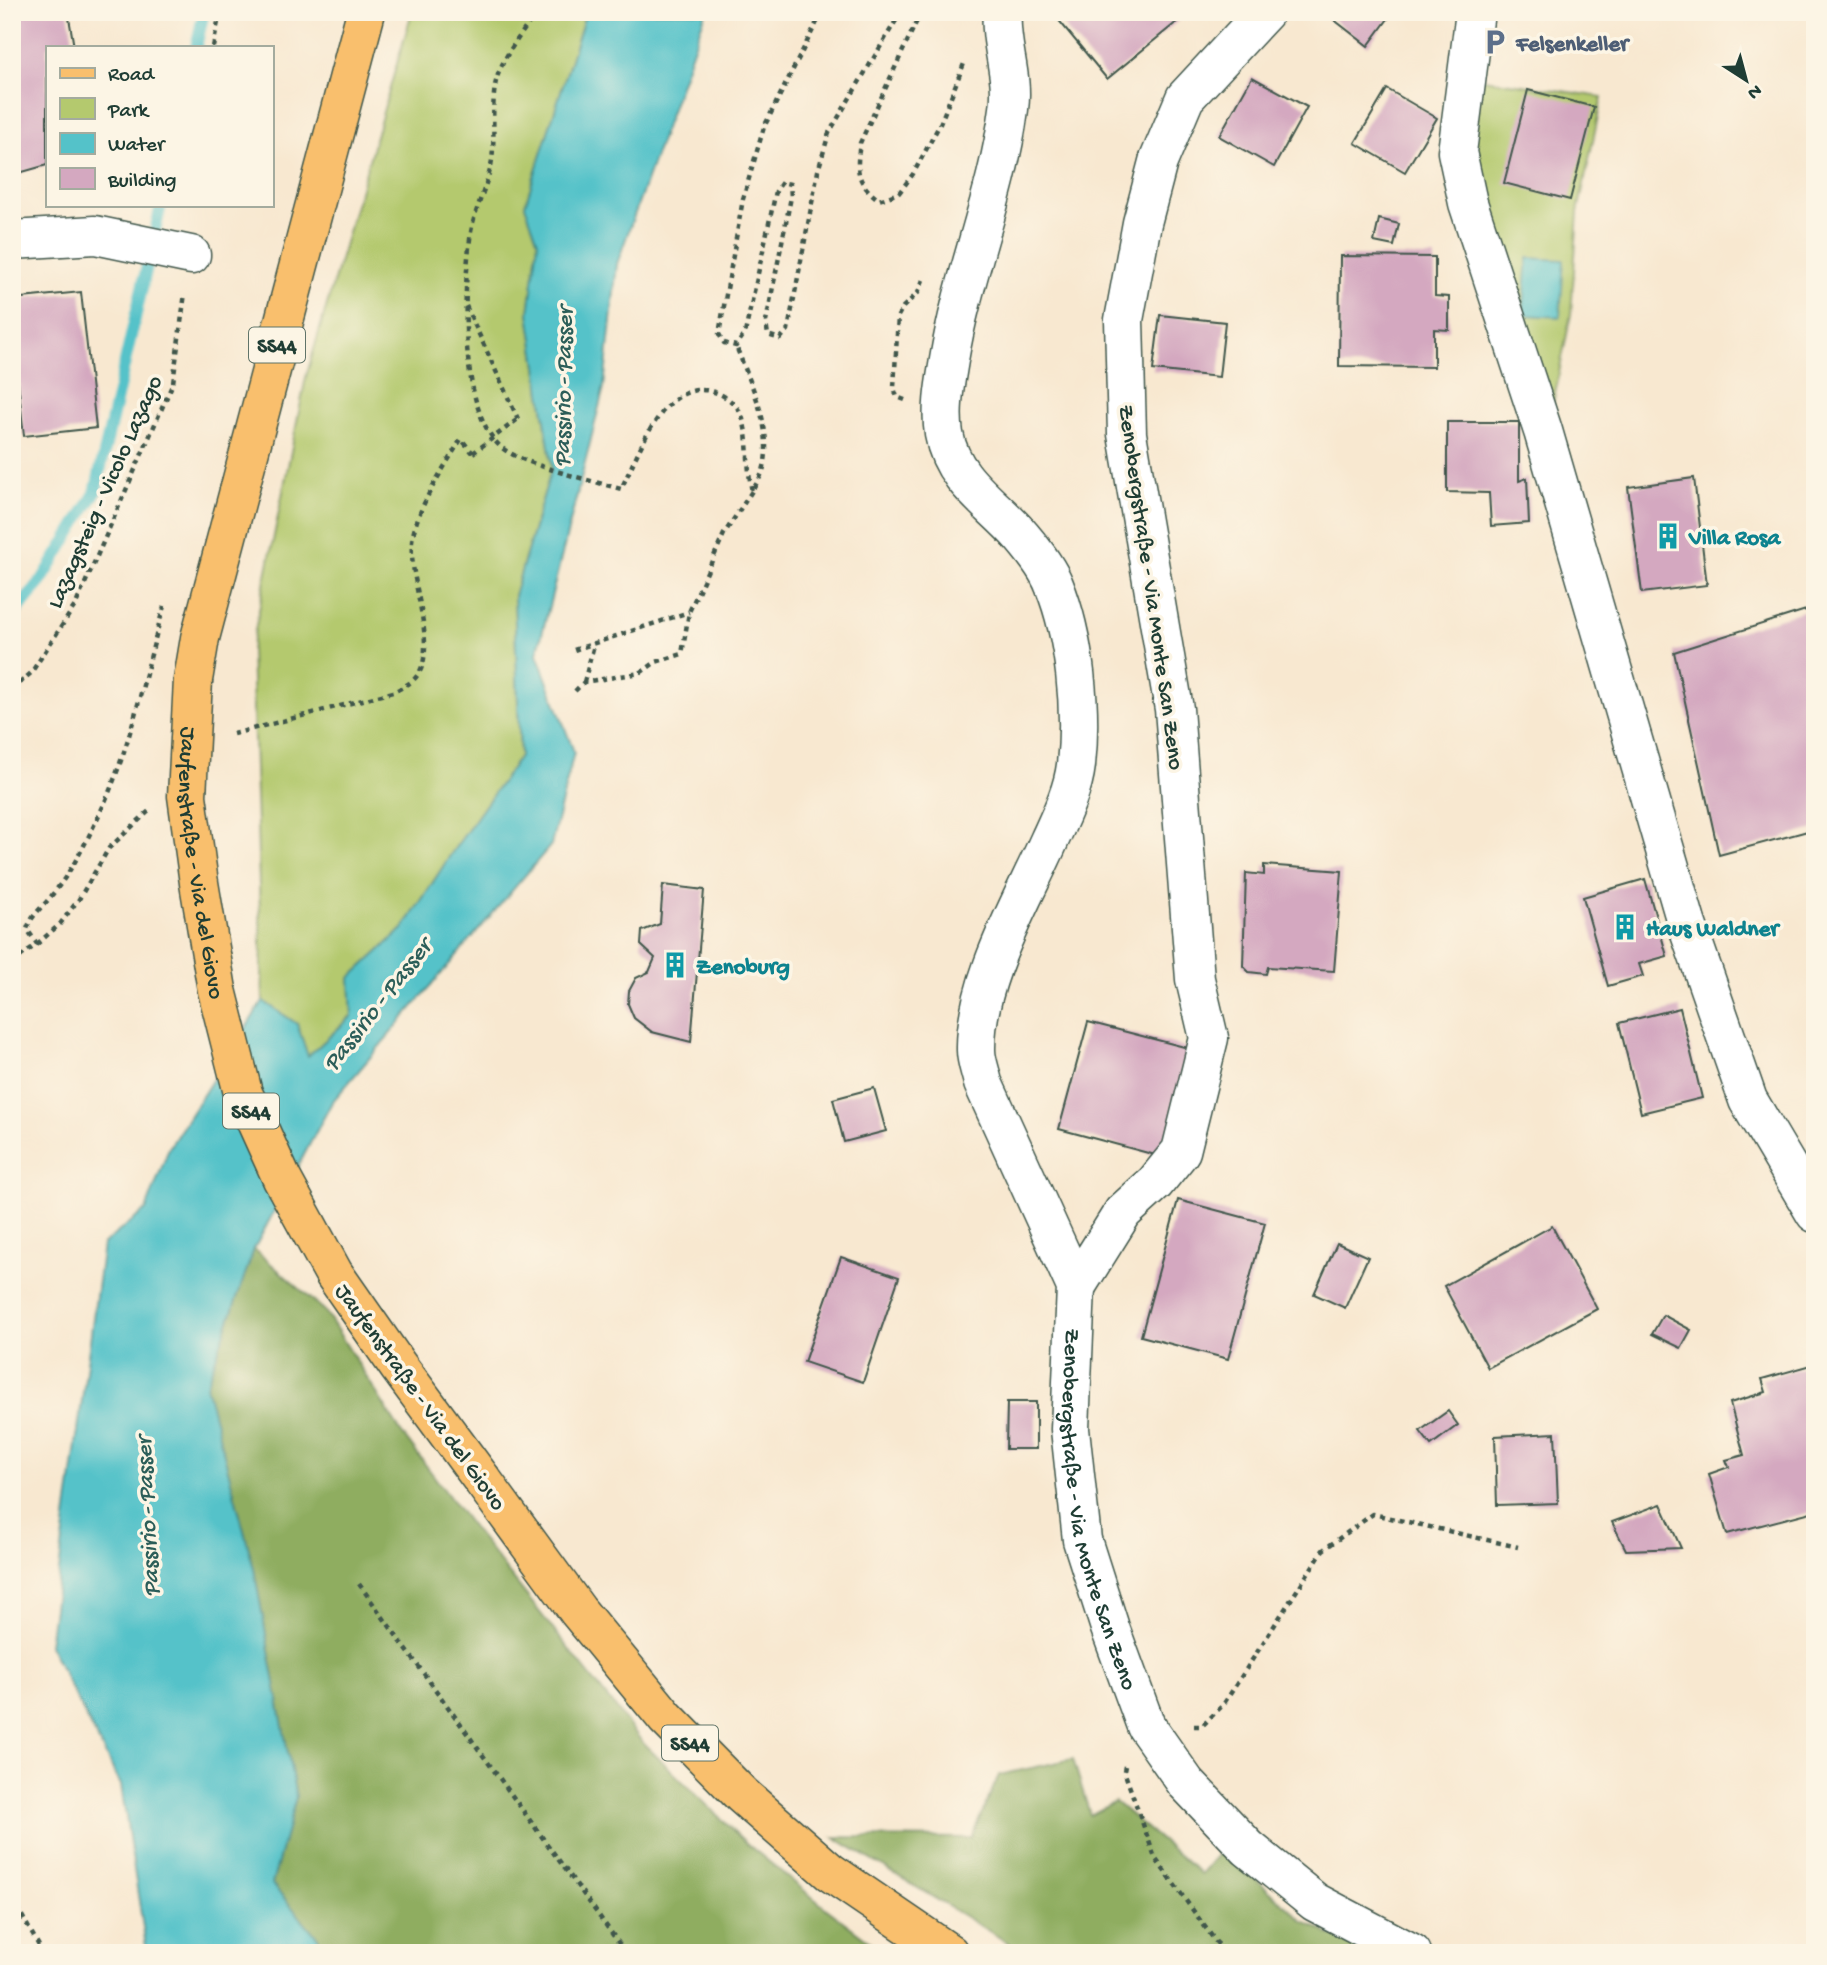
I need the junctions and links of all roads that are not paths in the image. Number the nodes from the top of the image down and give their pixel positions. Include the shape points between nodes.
1 (366, 12) edge
2 (1002, 12) edge
3 (1265, 12) edge
4 (1475, 12) edge
5 (12, 240) edge
6 (191, 255) road end
7 (1815, 1213) edge
8 (1076, 1287) junction
9 (949, 1953) edge
10 (1412, 1953) edge

1 - 9 main road, Jaufenstraße - Via del Giovo / SS44, bridge via 200,638 193,680 187,796 216,990 243,1093 282,1180 334,1274 578,1611 666,1718 742,1796 830,1872
2 - 8 street, Zenobergstraße - Via Monte San Zeno via 1010,107 954,330 943,402 944,435 954,466 1022,537 1053,583 1072,651 1078,706 1076,768 1065,805 987,985 977,1019 976,1054 984,1083
3 - 8 street, Zenobergstraße - Via Monte San Zeno via 1185,98 1158,162 1124,320 1127,434 1174,709 1195,979 1209,1038 1181,1151 1123,1212
4 - 7 street via 1457,152 1468,203 1543,431 1686,922 1748,1100
5 - 6 street via 95,235
8 - 10 street, Zenobergstraße - Via Monte San Zeno via 1070,1429 1082,1540 1146,1726 1186,1783 1248,1848 1315,1902

